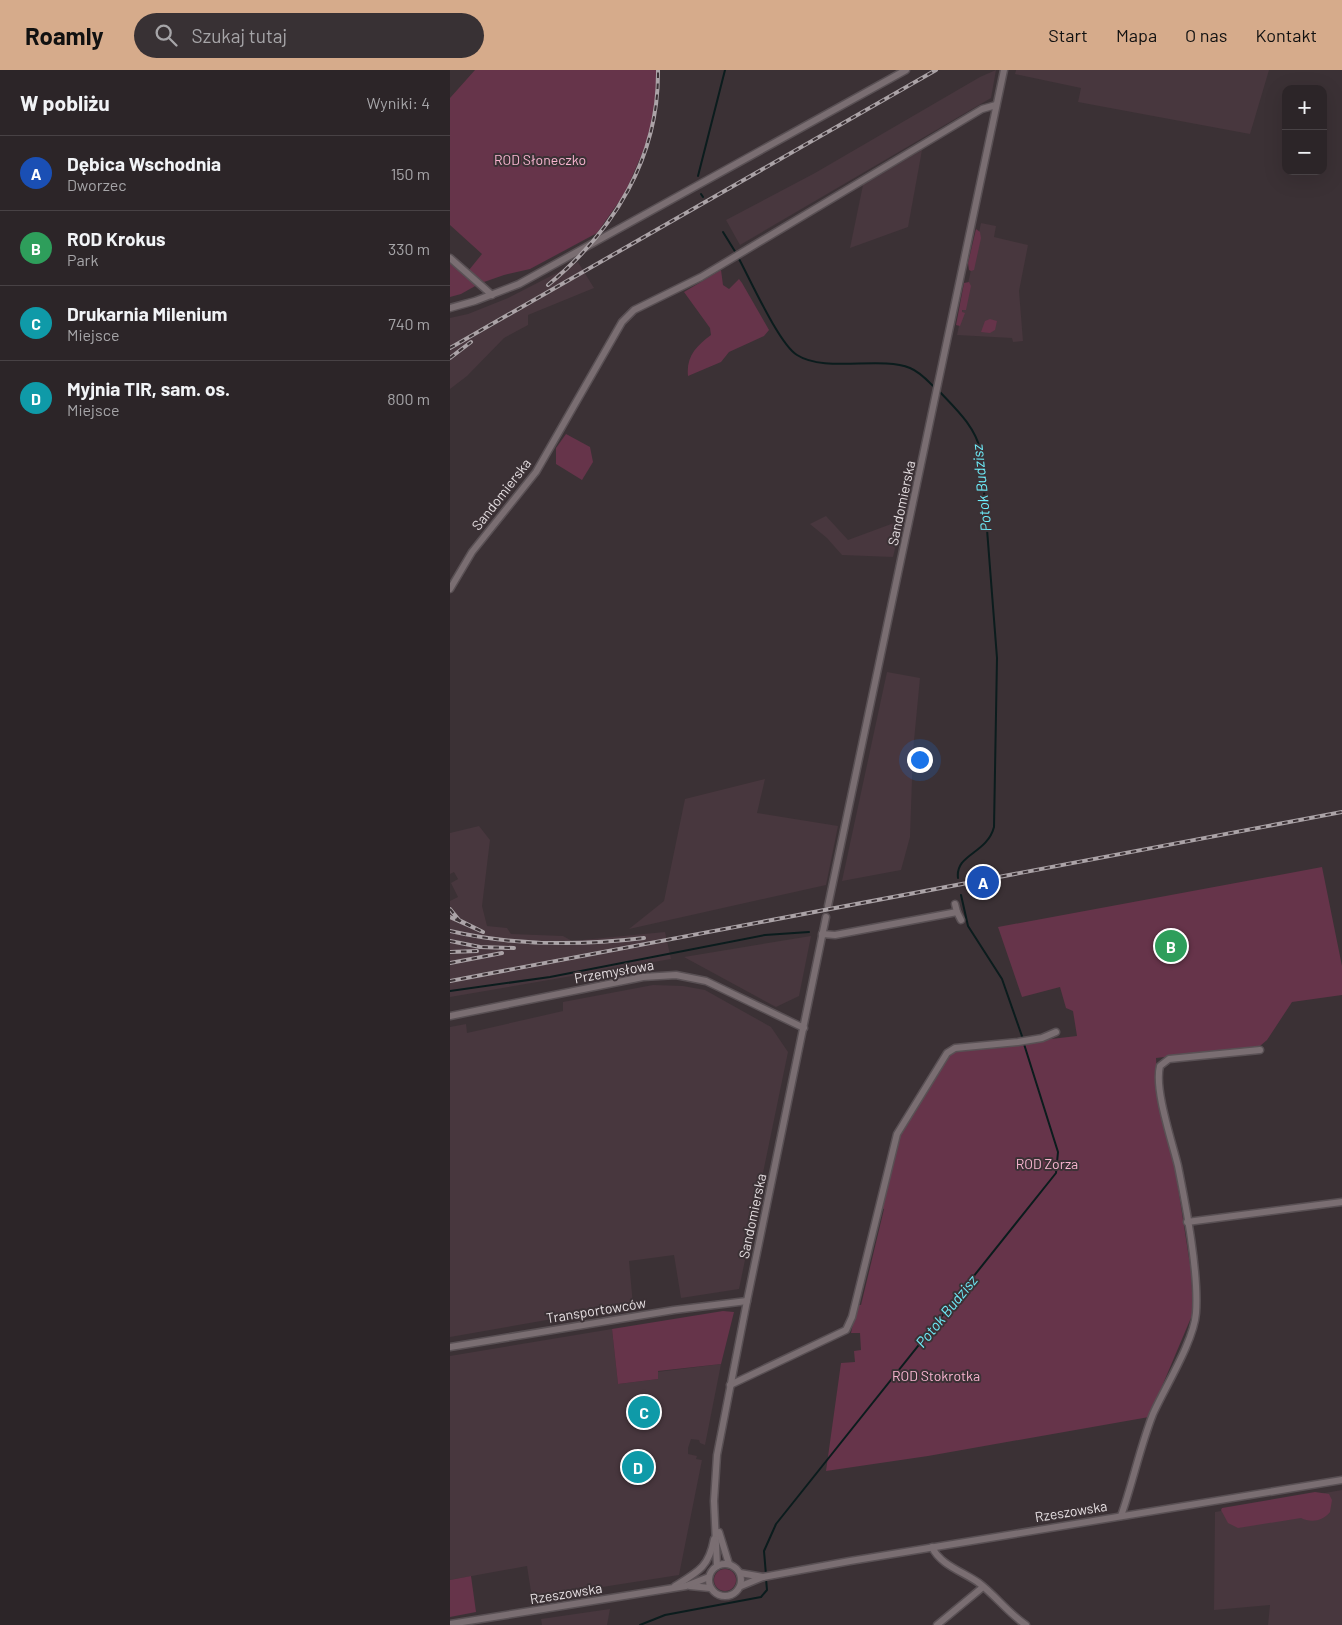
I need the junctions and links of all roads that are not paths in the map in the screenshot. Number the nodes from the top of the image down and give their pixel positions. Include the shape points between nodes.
1 (906, 70) edge
2 (1004, 70) edge
3 (996, 105) junction
4 (450, 258) edge
5 (492, 295) junction
6 (450, 308) edge
7 (450, 589) edge
8 (955, 904) dead end
9 (828, 906) dead end
10 (957, 912) junction
11 (826, 917) dead end
12 (961, 920) dead end
13 (822, 934) junction
14 (450, 1016) edge
15 (804, 1028) junction
16 (1056, 1032) dead end
17 (1260, 1050) dead end
18 (1342, 1202) edge
19 (1187, 1222) junction
20 (746, 1301) junction
21 (450, 1347) edge
22 (730, 1385) junction
23 (1342, 1480) edge
24 (1122, 1516) junction
25 (716, 1523) junction
26 (932, 1547) junction
27 (729, 1564) junction
28 (717, 1566) junction
29 (740, 1573) junction
30 (709, 1577) junction
31 (763, 1577) junction
32 (686, 1586) junction
33 (741, 1586) junction
34 (983, 1586) junction
35 (672, 1588) junction
36 (710, 1588) junction
37 (450, 1624) edge
38 (937, 1625) edge
39 (1026, 1625) edge

1 - 5 street via 519,284
2 - 3 street, Sandomierska
3 - 7 street, Sandomierska via 982,110 702,277 634,310 622,322 536,472 472,552
3 - 9 street, Sandomierska
4 - 5 street
5 - 6 street
8 - 10 street
10 - 12 street
10 - 13 street via 835,935
11 - 13 street, Sandomierska
13 - 15 street, Sandomierska
14 - 15 street, Przemysłowa via 643,977 676,975 714,984
15 - 20 street, Sandomierska
16 - 22 street via 1018,1042 949,1051 898,1130 852,1317 846,1330
17 - 19 street, Rzeszowska via 1170,1059 1160,1066 1163,1105
18 - 19 street
19 - 24 street, Rzeszowska via 1196,1315 1149,1426
20 - 21 street, Transportowców
20 - 22 street, Sandomierska
22 - 25 street, Sandomierska via 717,1455
23 - 24 street
24 - 26 street, Rzeszowska
25 - 27 street
25 - 28 street
25 - 35 street via 711,1554 703,1567
26 - 31 street, Rzeszowska
26 - 34 street via 943,1560
27 - 28 street
27 - 29 street
28 - 30 street
29 - 31 street, Rzeszowska
29 - 33 street
30 - 32 street, Rzeszowska
30 - 36 street
31 - 33 street, Rzeszowska
32 - 35 street, Rzeszowska
32 - 36 street, Rzeszowska
33 - 36 street via 728,1596 716,1594
34 - 38 street
34 - 39 street via 1009,1613
35 - 37 street, Rzeszowska

